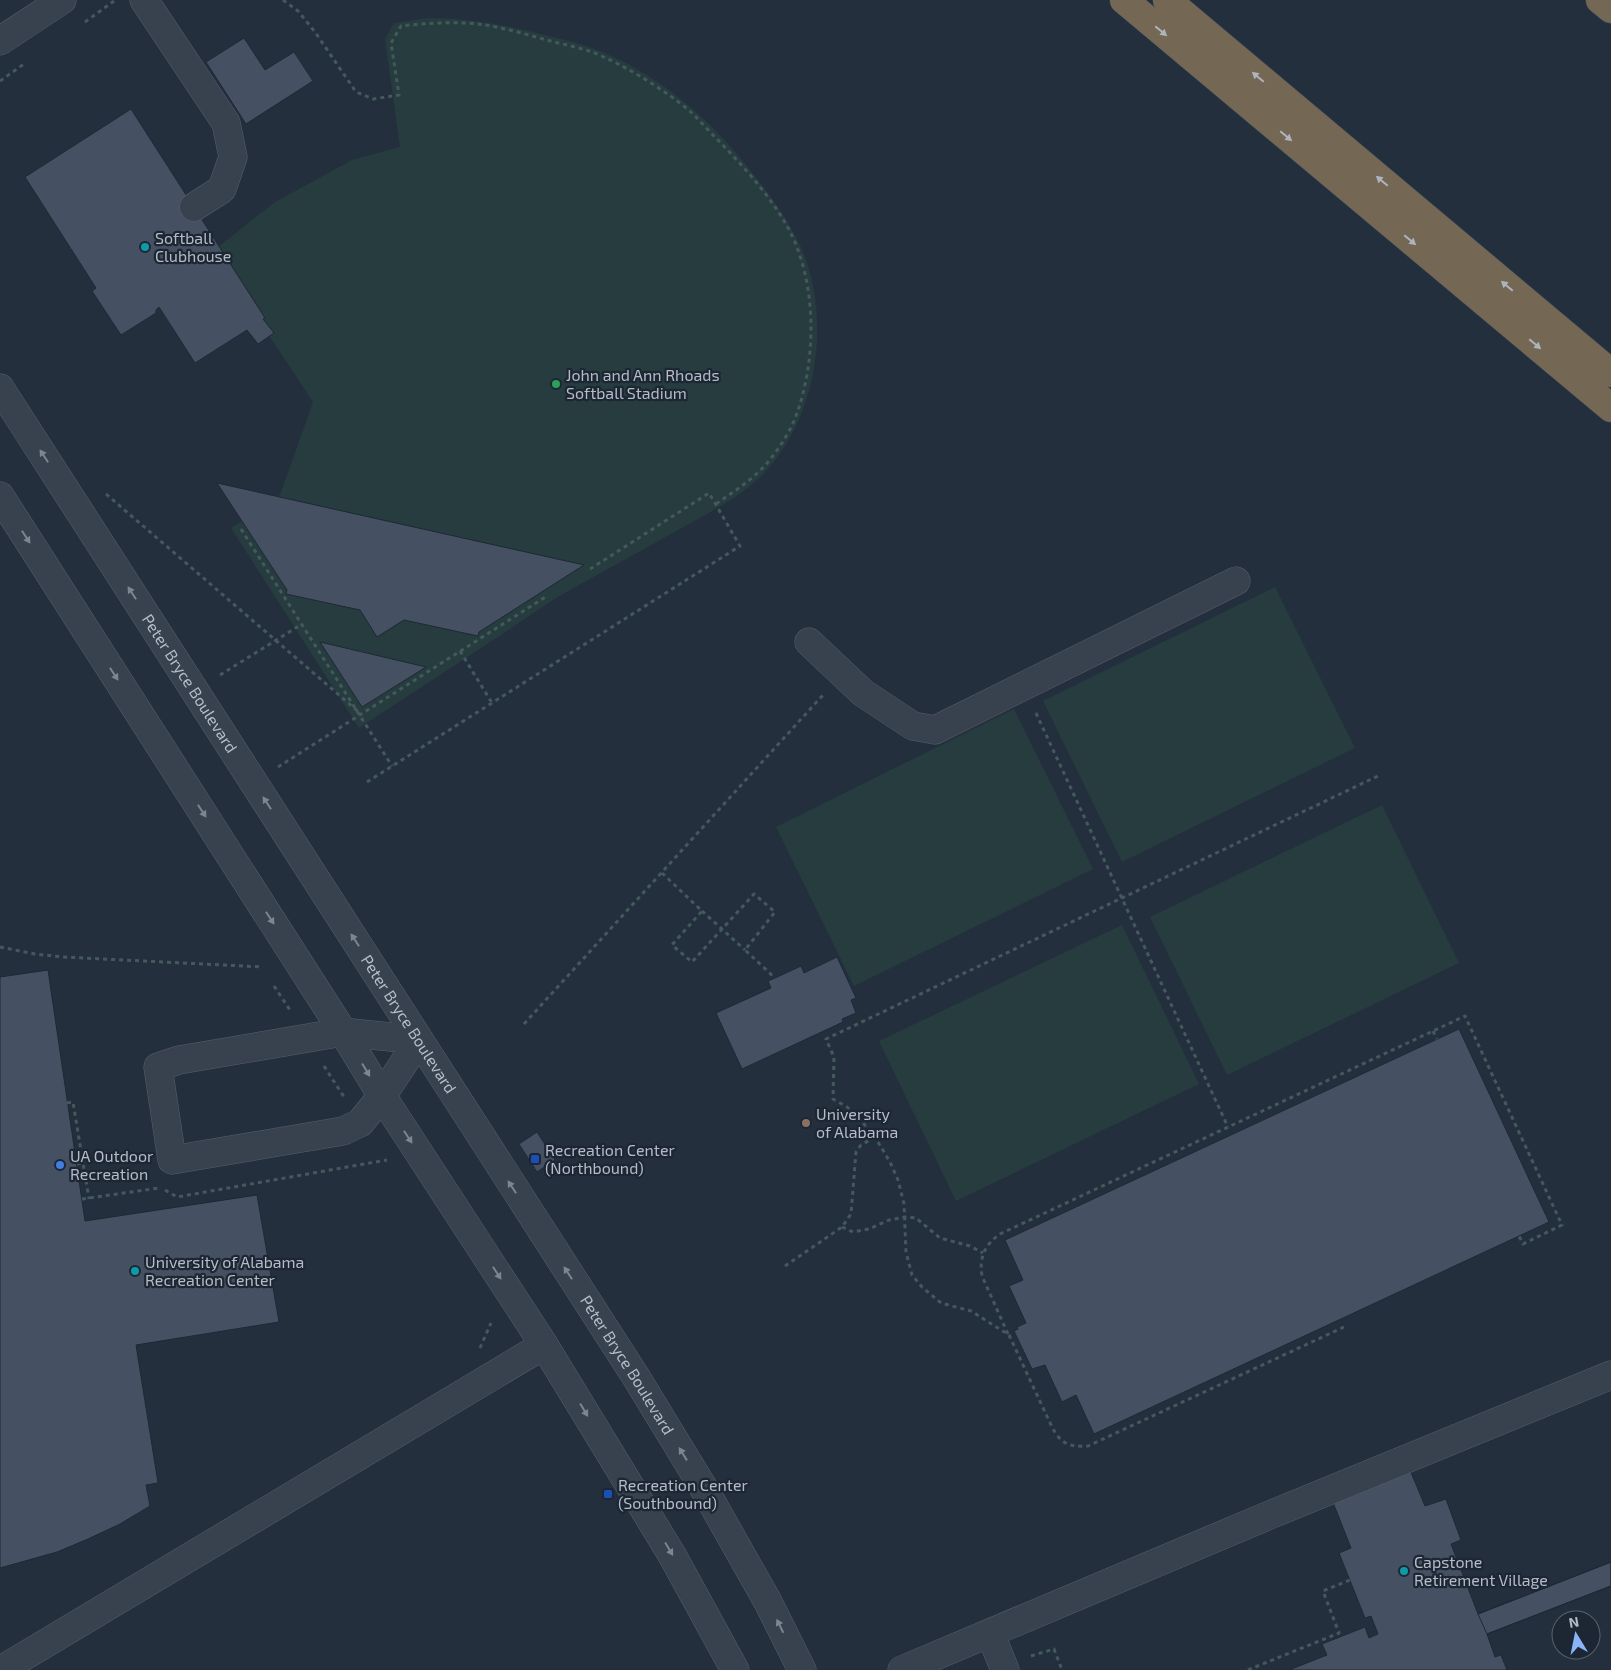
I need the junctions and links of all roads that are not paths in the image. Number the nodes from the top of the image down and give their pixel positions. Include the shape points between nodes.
1 (62, 0) edge
2 (144, 0) edge
3 (1124, 0) edge
4 (1167, 0) edge
5 (1600, 0) edge
6 (1611, 9) edge
7 (0, 41) edge
8 (194, 207) dead end
9 (1611, 373) edge
10 (0, 388) edge
11 (1611, 408) edge
12 (0, 496) edge
13 (1236, 582) dead end
14 (809, 642) dead end
15 (343, 1032) junction
16 (419, 1040) junction
17 (382, 1096) junction
18 (544, 1345) junction
19 (1611, 1375) edge
20 (990, 1633) junction
21 (1, 1670) edge
22 (735, 1670) edge
23 (802, 1670) edge
24 (902, 1670) edge
25 (1005, 1670) edge

1 - 7 street
2 - 8 street via 226,123 233,157 222,189
3 -> 11 highway
9 -> 4 highway
5 - 6 highway
16 -> 10 street, Peter Bryce Boulevard
12 -> 15 street
13 - 14 street via 935,730 913,726 863,692
15 - 16 street
15 -> 17 street
15 - 17 street via 179,1060 158,1067 172,1160 343,1131 360,1123
16 - 17 street
23 -> 16 street, Peter Bryce Boulevard via 703,1487
17 -> 18 street
18 - 21 street
18 -> 22 street via 672,1556
19 - 20 street
20 - 24 street
20 - 25 street

